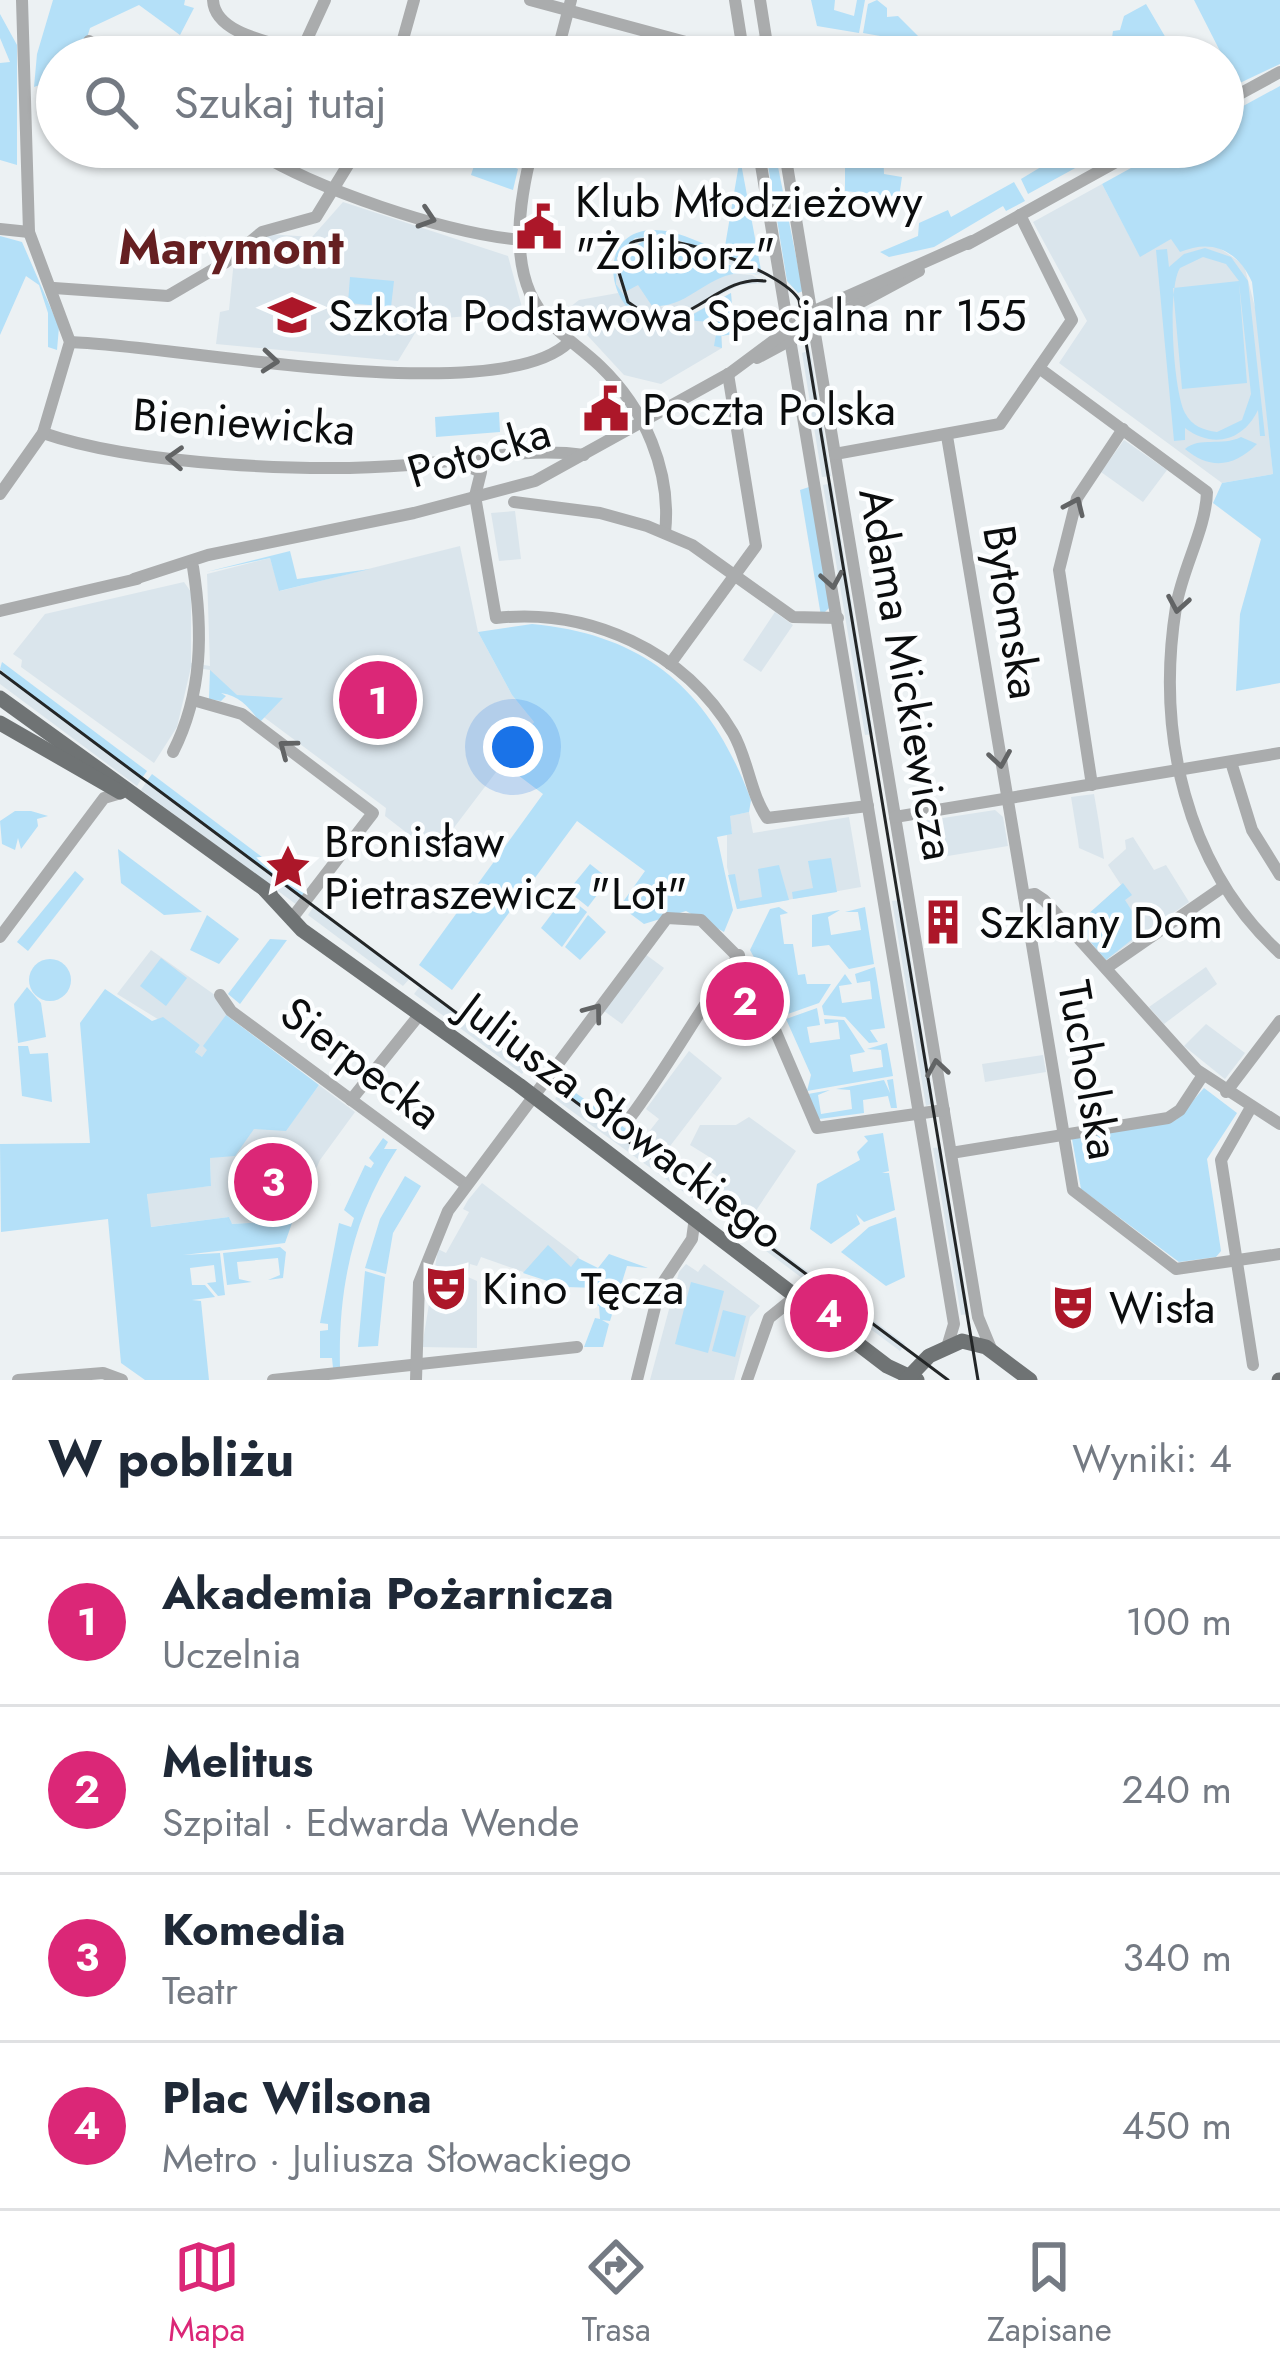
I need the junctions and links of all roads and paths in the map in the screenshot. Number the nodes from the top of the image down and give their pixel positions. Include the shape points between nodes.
1 (22, 0) edge
2 (214, 0) edge
3 (325, 0) edge
4 (414, 0) edge
5 (530, 0) edge
6 (735, 0) edge
7 (760, 0) edge
8 (570, 6) edge
9 (254, 36) edge
10 (308, 36) edge
11 (404, 36) edge
12 (562, 36) edge
13 (669, 36) edge
14 (741, 36) edge
15 (765, 36) edge
16 (1280, 72) edge
17 (1244, 92) edge
18 (285, 168) edge
19 (347, 168) edge
20 (530, 168) edge
21 (762, 168) edge
22 (788, 168) edge
23 (1105, 168) edge
24 (335, 188) junction
25 (1020, 215) junction
26 (0, 229) edge
27 (29, 232) junction
28 (521, 240) junction
29 (972, 241) junction
30 (54, 289) junction
31 (812, 312) junction
32 (814, 328) junction
33 (790, 334) junction
34 (569, 342) junction
35 (70, 343) junction
36 (1040, 368) junction
37 (728, 374) junction
38 (645, 420) junction
39 (1124, 429) junction
40 (43, 433) junction
41 (947, 436) junction
42 (579, 454) junction
43 (835, 454) junction
44 (454, 461) junction
45 (477, 492) junction
46 (0, 494) edge
47 (514, 502) dead end
48 (665, 533) junction
49 (290, 540) junction
50 (193, 567) junction
51 (736, 574) junction
52 (134, 579) junction
53 (0, 610) edge
54 (838, 618) junction
55 (670, 664) junction
56 (0, 698) edge
57 (193, 700) junction
58 (0, 723) edge
59 (882, 741) junction
60 (858, 745) junction
61 (173, 752) dead end
62 (1280, 753) edge
63 (1231, 761) junction
64 (1178, 770) junction
65 (1092, 785) junction
66 (113, 795) junction
67 (1006, 800) junction
68 (868, 806) junction
69 (895, 817) junction
70 (175, 823) junction
71 (1280, 875) edge
72 (1223, 887) junction
73 (265, 890) junction
74 (908, 891) junction
75 (883, 895) junction
76 (1024, 896) junction
77 (296, 913) junction
78 (0, 937) edge
79 (1280, 953) edge
80 (740, 955) junction
81 (344, 958) junction
82 (1106, 968) junction
83 (220, 995) dead end
84 (419, 1014) junction
85 (1280, 1021) edge
86 (1203, 1075) junction
87 (1226, 1092) junction
88 (532, 1095) junction
89 (351, 1100) junction
90 (1250, 1108) junction
91 (944, 1110) junction
92 (920, 1114) junction
93 (629, 1119) dead end
94 (1280, 1124) edge
95 (1062, 1135) junction
96 (951, 1154) junction
97 (465, 1184) junction
98 (695, 1217) junction
99 (1280, 1254) edge
100 (1237, 1261) junction
101 (795, 1297) junction
102 (948, 1344) junction
103 (577, 1347) dead end
104 (992, 1352) junction
105 (1253, 1365) dead end
106 (415, 1373) edge
107 (903, 1376) edge
108 (18, 1380) edge
109 (122, 1380) edge
110 (273, 1380) edge
111 (637, 1380) edge
112 (747, 1380) edge
113 (1030, 1380) edge

1 - 27 street
2 - 9 street via 216,15
3 - 10 street
4 - 11 street
5 - 8 street
6 - 14 street
7 - 15 street
8 - 12 street
8 - 13 street
16 - 17 street
18 - 24 street
19 - 24 street
20 - 28 street
21 - 33 street, Adama Mickiewicza
22 - 31 street, Adama Mickiewicza
23 - 25 street, Potocka
24 -> 28 street via 472,233
24 - 30 street via 316,217 262,232 175,294
25 - 29 street, Potocka
25 - 36 street via 1072,312
26 - 27 street
27 - 30 street
28 - 34 street via 530,293
29 - 31 street, Potocka
29 - 32 street, Potocka
30 - 35 street
31 - 32 street, Adama Mickiewicza
31 - 33 street, Potocka
32 - 33 street, Potocka
32 - 43 street, Adama Mickiewicza
33 - 37 street, Potocka
33 -> 54 street, Adama Mickiewicza
35 -> 34 street via 439,376 550,356
34 - 38 street
35 - 40 street
36 - 39 street
36 - 41 street via 1000,424
37 - 38 street, Potocka
37 - 51 street via 756,541
38 - 42 street, Potocka
38 - 48 street
39 -> 64 street via 1207,492 1174,628
65 -> 39 street via 1059,569 1077,498
44 -> 40 street, Bieniewicka via 373,466 151,457
40 - 46 street
41 - 43 street
41 -> 67 street, Bytomska
42 - 44 street, Bieniewicka
42 - 45 street, Potocka via 535,481
43 - 59 street, Adama Mickiewicza
44 - 45 street via 479,470
45 - 49 street, Potocka
45 - 55 street via 496,618 572,620 628,638
47 - 48 street via 574,508
48 - 51 street
49 - 50 street, Potocka
49 - 52 street, Potocka via 208,554
50 - 52 street, Potocka
50 - 57 street via 202,621
51 - 54 street via 793,617
51 - 55 street
52 - 53 street, Potocka
54 - 60 street, Adama Mickiewicza
55 - 68 street via 734,735 764,815 784,820
56 - 70 main road, Juliusza Słowackiego
57 - 61 street
77 -> 57 street via 373,813 242,714
58 - 66 main road, Juliusza Słowackiego
59 - 60 street
59 - 69 street, Adama Mickiewicza
60 - 68 street, Adama Mickiewicza
62 - 63 street
63 - 64 street
63 - 71 street via 1252,830
64 - 65 street
64 - 72 street
65 - 67 street
66 - 70 main road, Juliusza Słowackiego
66 - 78 street
67 - 69 street
67 - 76 street, Tucholska
68 - 75 street, Adama Mickiewicza
69 - 74 street, Adama Mickiewicza
70 - 73 main road, Juliusza Słowackiego
72 - 79 street
72 - 82 street
73 - 77 main road, Juliusza Słowackiego
73 - 81 main road, Juliusza Słowackiego via 296,925
74 - 75 street
91 -> 74 street, Adama Mickiewicza
75 - 92 street, Adama Mickiewicza
76 - 82 street via 1044,901
76 - 95 street, Tucholska
77 - 81 main road, Juliusza Słowackiego
88 -> 80 street via 668,918 693,916
80 - 92 street via 820,1129
80 - 93 street
81 - 84 main road, Juliusza Słowackiego
82 - 86 street
83 - 89 street, Sierpecka
84 - 88 main road, Juliusza Słowackiego
84 - 89 street
85 - 87 street
86 - 87 street
86 - 95 street via 1168,1118
87 - 90 street
88 - 97 street
88 - 98 main road, Juliusza Słowackiego
89 - 97 street, Sierpecka
90 - 94 street
90 - 100 street via 1221,1160
91 - 92 street
91 - 96 street, Adama Mickiewicza
92 - 102 street, Adama Mickiewicza via 954,1326
95 - 96 street
95 - 100 street, Tucholska via 1076,1196 1170,1267
96 - 104 street, Adama Mickiewicza via 981,1331
97 - 106 street via 421,1276
98 - 101 main road, Juliusza Słowackiego
98 - 111 street via 692,1238 660,1287
99 - 100 street, Tucholska
100 - 105 street
101 - 107 main road, Juliusza Słowackiego
101 - 112 street via 769,1318
102 - 104 main road via 971,1341
102 - 107 main road
103 - 106 street
104 - 113 main road
106 - 110 street
108 - 109 street via 104,1373

